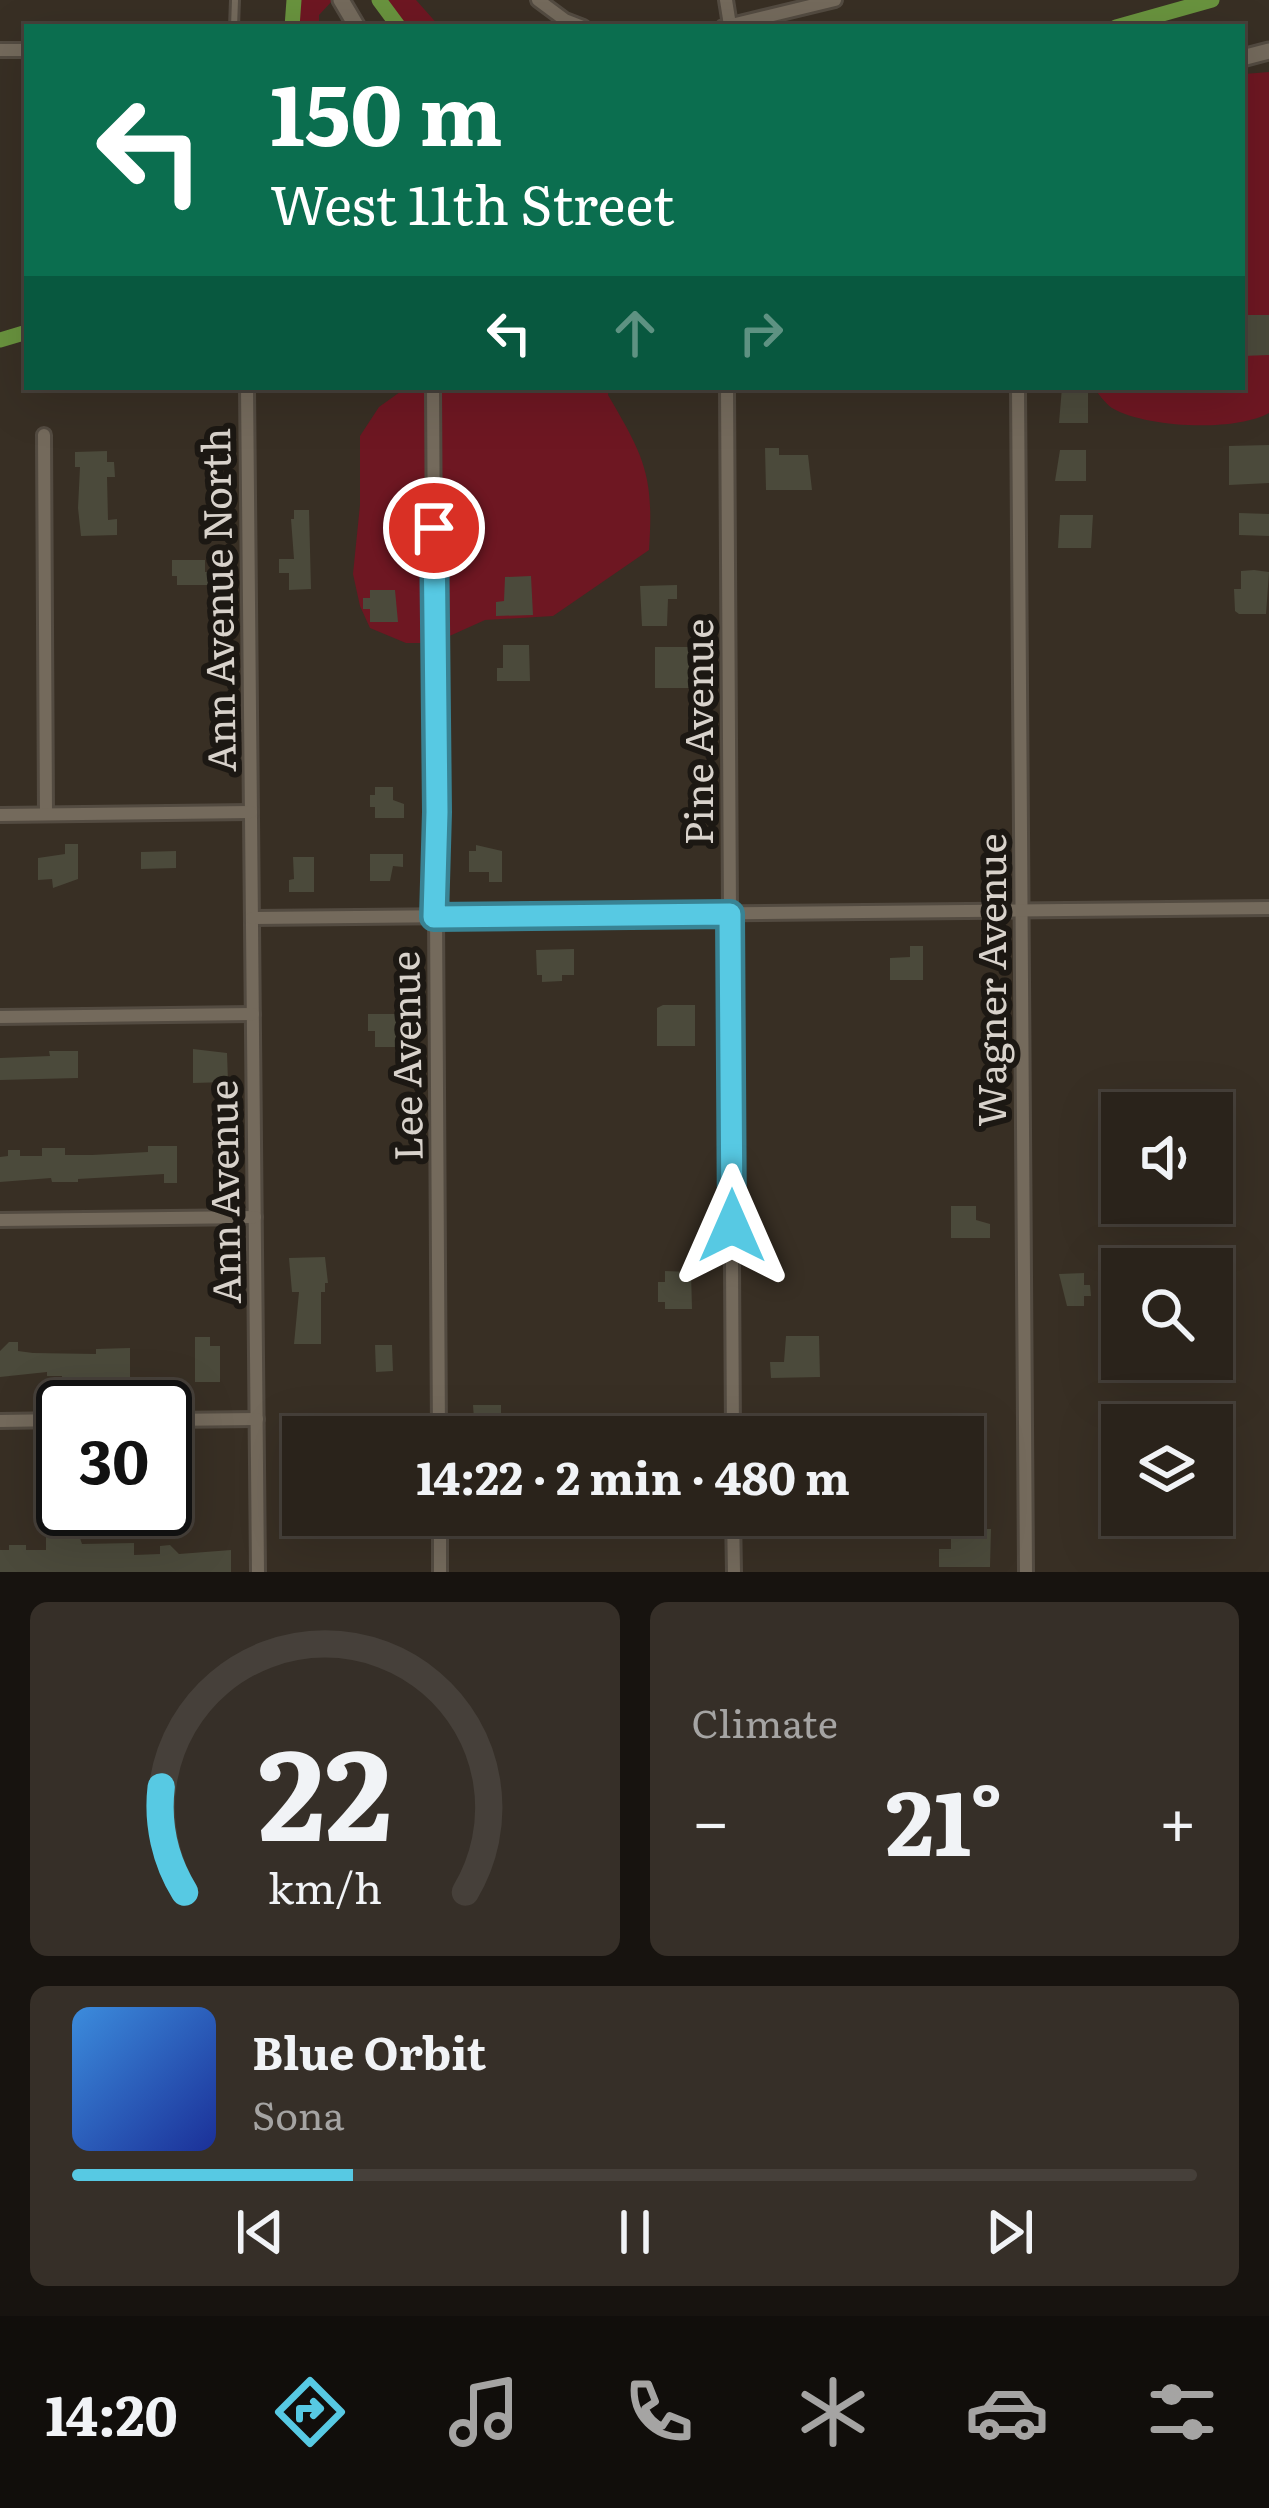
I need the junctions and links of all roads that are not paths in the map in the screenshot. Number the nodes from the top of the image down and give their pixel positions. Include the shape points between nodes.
1 (538, 0) edge
2 (835, 0) edge
3 (576, 24) edge
4 (734, 24) edge
5 (247, 390) edge
6 (433, 390) edge
7 (727, 390) edge
8 (1018, 390) edge
9 (44, 435) dead end
10 (251, 812) junction
11 (46, 814) junction
12 (0, 815) edge
13 (1269, 908) edge
14 (1022, 911) junction
15 (730, 914) junction
16 (434, 917) junction
17 (252, 918) junction
18 (253, 1014) junction
19 (0, 1017) edge
20 (254, 1216) junction
21 (0, 1220) edge
22 (439, 1416) edge
23 (733, 1416) edge
24 (256, 1419) junction
25 (36, 1420) edge
26 (192, 1420) edge
27 (0, 1421) edge
28 (440, 1536) edge
29 (733, 1536) edge
30 (258, 1572) edge
31 (440, 1572) edge
32 (734, 1572) edge
33 (1026, 1572) edge

1 - 3 street
2 - 4 street
5 - 10 street, Ann Avenue North
6 - 16 street, Lee Avenue
7 - 15 street, Pine Avenue
8 - 14 street, Wagner Avenue
9 - 11 street
10 - 11 street
10 - 17 street, Ann Avenue
11 - 12 street
13 - 14 street
14 - 15 street
14 - 33 street, Wagner Avenue
15 - 16 street
15 - 23 street, Pine Avenue
16 - 17 street
16 - 22 street, Lee Avenue
17 - 18 street, Ann Avenue
18 - 19 street
18 - 20 street, Ann Avenue
20 - 21 street
20 - 24 street, Ann Avenue
24 - 26 street
24 - 30 street, Ann Avenue
25 - 27 street
28 - 31 street
29 - 32 street

